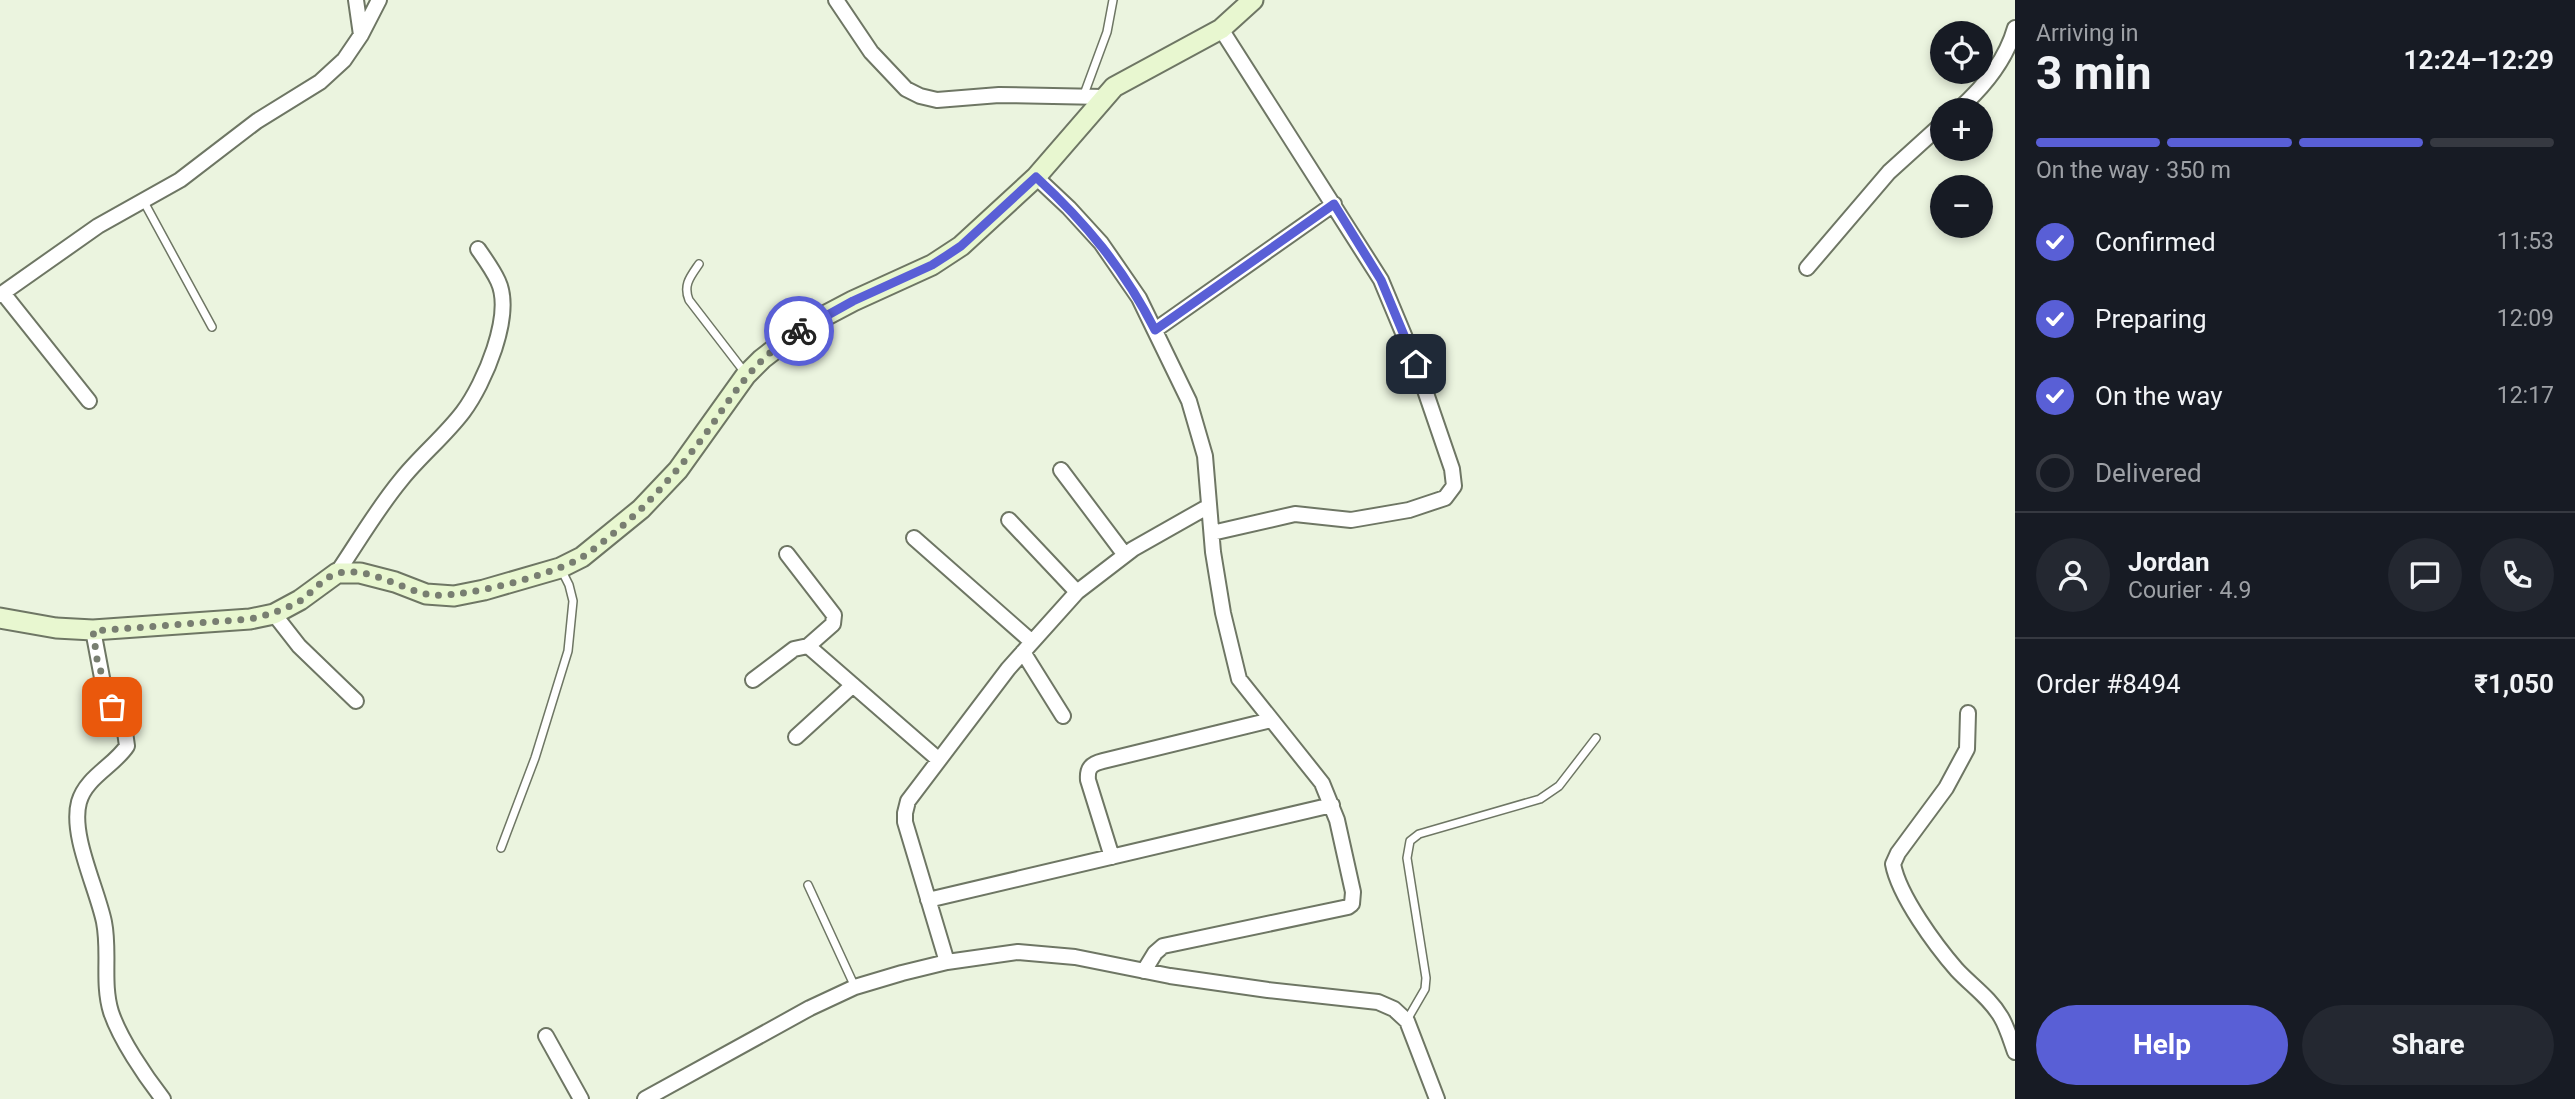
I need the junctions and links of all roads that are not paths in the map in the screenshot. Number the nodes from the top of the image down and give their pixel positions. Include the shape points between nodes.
1 (356, 0) edge
2 (379, 0) edge
3 (836, 0) edge
4 (1113, 0) edge
5 (1253, 0) edge
6 (2015, 28) edge
7 (1221, 29) junction
8 (360, 35) junction
9 (1083, 97) junction
10 (1103, 97) junction
11 (1972, 98) edge
12 (1930, 135) edge
13 (1036, 177) junction
14 (144, 202) junction
15 (1334, 204) junction
16 (478, 249) dead end
17 (699, 264) dead end
18 (1807, 268) dead end
19 (2, 294) edge
20 (212, 327) dead end
21 (1155, 330) junction
22 (746, 375) junction
23 (89, 401) dead end
24 (1061, 470) dead end
25 (1209, 506) junction
26 (1009, 520) dead end
27 (1212, 533) junction
28 (914, 538) dead end
29 (787, 554) dead end
30 (1125, 555) junction
31 (560, 568) junction
32 (337, 573) junction
33 (1077, 592) junction
34 (274, 614) junction
35 (0, 618) edge
36 (93, 631) junction
37 (808, 646) junction
38 (1028, 647) junction
39 (753, 680) dead end
40 (853, 685) junction
41 (356, 701) dead end
42 (1968, 713) dead end
43 (1063, 716) dead end
44 (1271, 720) junction
45 (796, 737) dead end
46 (1596, 738) dead end
47 (939, 760) junction
48 (1332, 805) junction
49 (501, 848) dead end
50 (1112, 857) junction
51 (808, 885) dead end
52 (929, 900) junction
53 (947, 962) junction
54 (1144, 971) junction
55 (855, 987) junction
56 (1407, 1021) junction
57 (546, 1036) dead end
58 (2015, 1052) edge
59 (163, 1099) edge
60 (581, 1099) edge
61 (645, 1099) edge
62 (1437, 1099) edge

1 - 8 street
2 - 8 street
3 - 9 street via 871,52 906,89 920,96 937,100 999,95
4 - 9 lane via 1107,32
5 - 7 street
6 - 11 street via 1999,63
7 - 10 street
7 - 15 street
8 - 14 street via 344,60 320,82
9 - 10 street
10 - 13 street
12 - 18 street via 1889,172
13 - 21 street via 1101,243
13 - 22 street via 961,246 932,265 817,320
14 - 19 street via 98,226
14 - 20 lane
15 - 21 street
15 - 27 street via 1395,310 1452,469 1454,486 1445,498 1409,510 1351,520 1295,514
16 - 32 street via 499,282 502,298 494,350 480,383 465,410 401,480
17 - 22 lane via 686,292
19 - 23 street
21 - 25 street via 1201,436
22 - 31 street via 678,470 641,509 582,557
24 - 30 street
25 - 27 street
25 - 30 street
26 - 33 street
27 - 44 street via 1233,660 1239,679
28 - 38 street
29 - 37 street via 834,615 833,624
30 - 33 street
31 - 32 street via 454,596 426,594 360,573
31 - 49 lane via 573,601 568,651
32 - 34 street
33 - 38 street
34 - 36 street
34 - 41 street via 299,646
35 - 36 street
36 - 59 street via 103,683 127,746 86,787 79,803 80,839 104,922 111,1014
37 - 39 street via 794,649
37 - 40 street
38 - 43 street
38 - 47 street
40 - 45 street
40 - 47 street
42 - 58 street via 1968,749 1894,864 1927,931 2003,1019
44 - 48 street via 1322,783
44 - 50 street via 1091,766 1088,780
46 - 56 lane via 1559,786 1540,799 1419,834 1410,841 1407,858 1426,978 1425,989
47 - 52 street via 908,801 905,813
48 - 50 street
48 - 54 street via 1352,904 1175,941 1155,953
50 - 52 street
51 - 55 lane
52 - 53 street
53 - 54 street via 1018,951
53 - 55 street
54 - 56 street via 1378,1002
55 - 61 street
56 - 62 street
57 - 60 street

